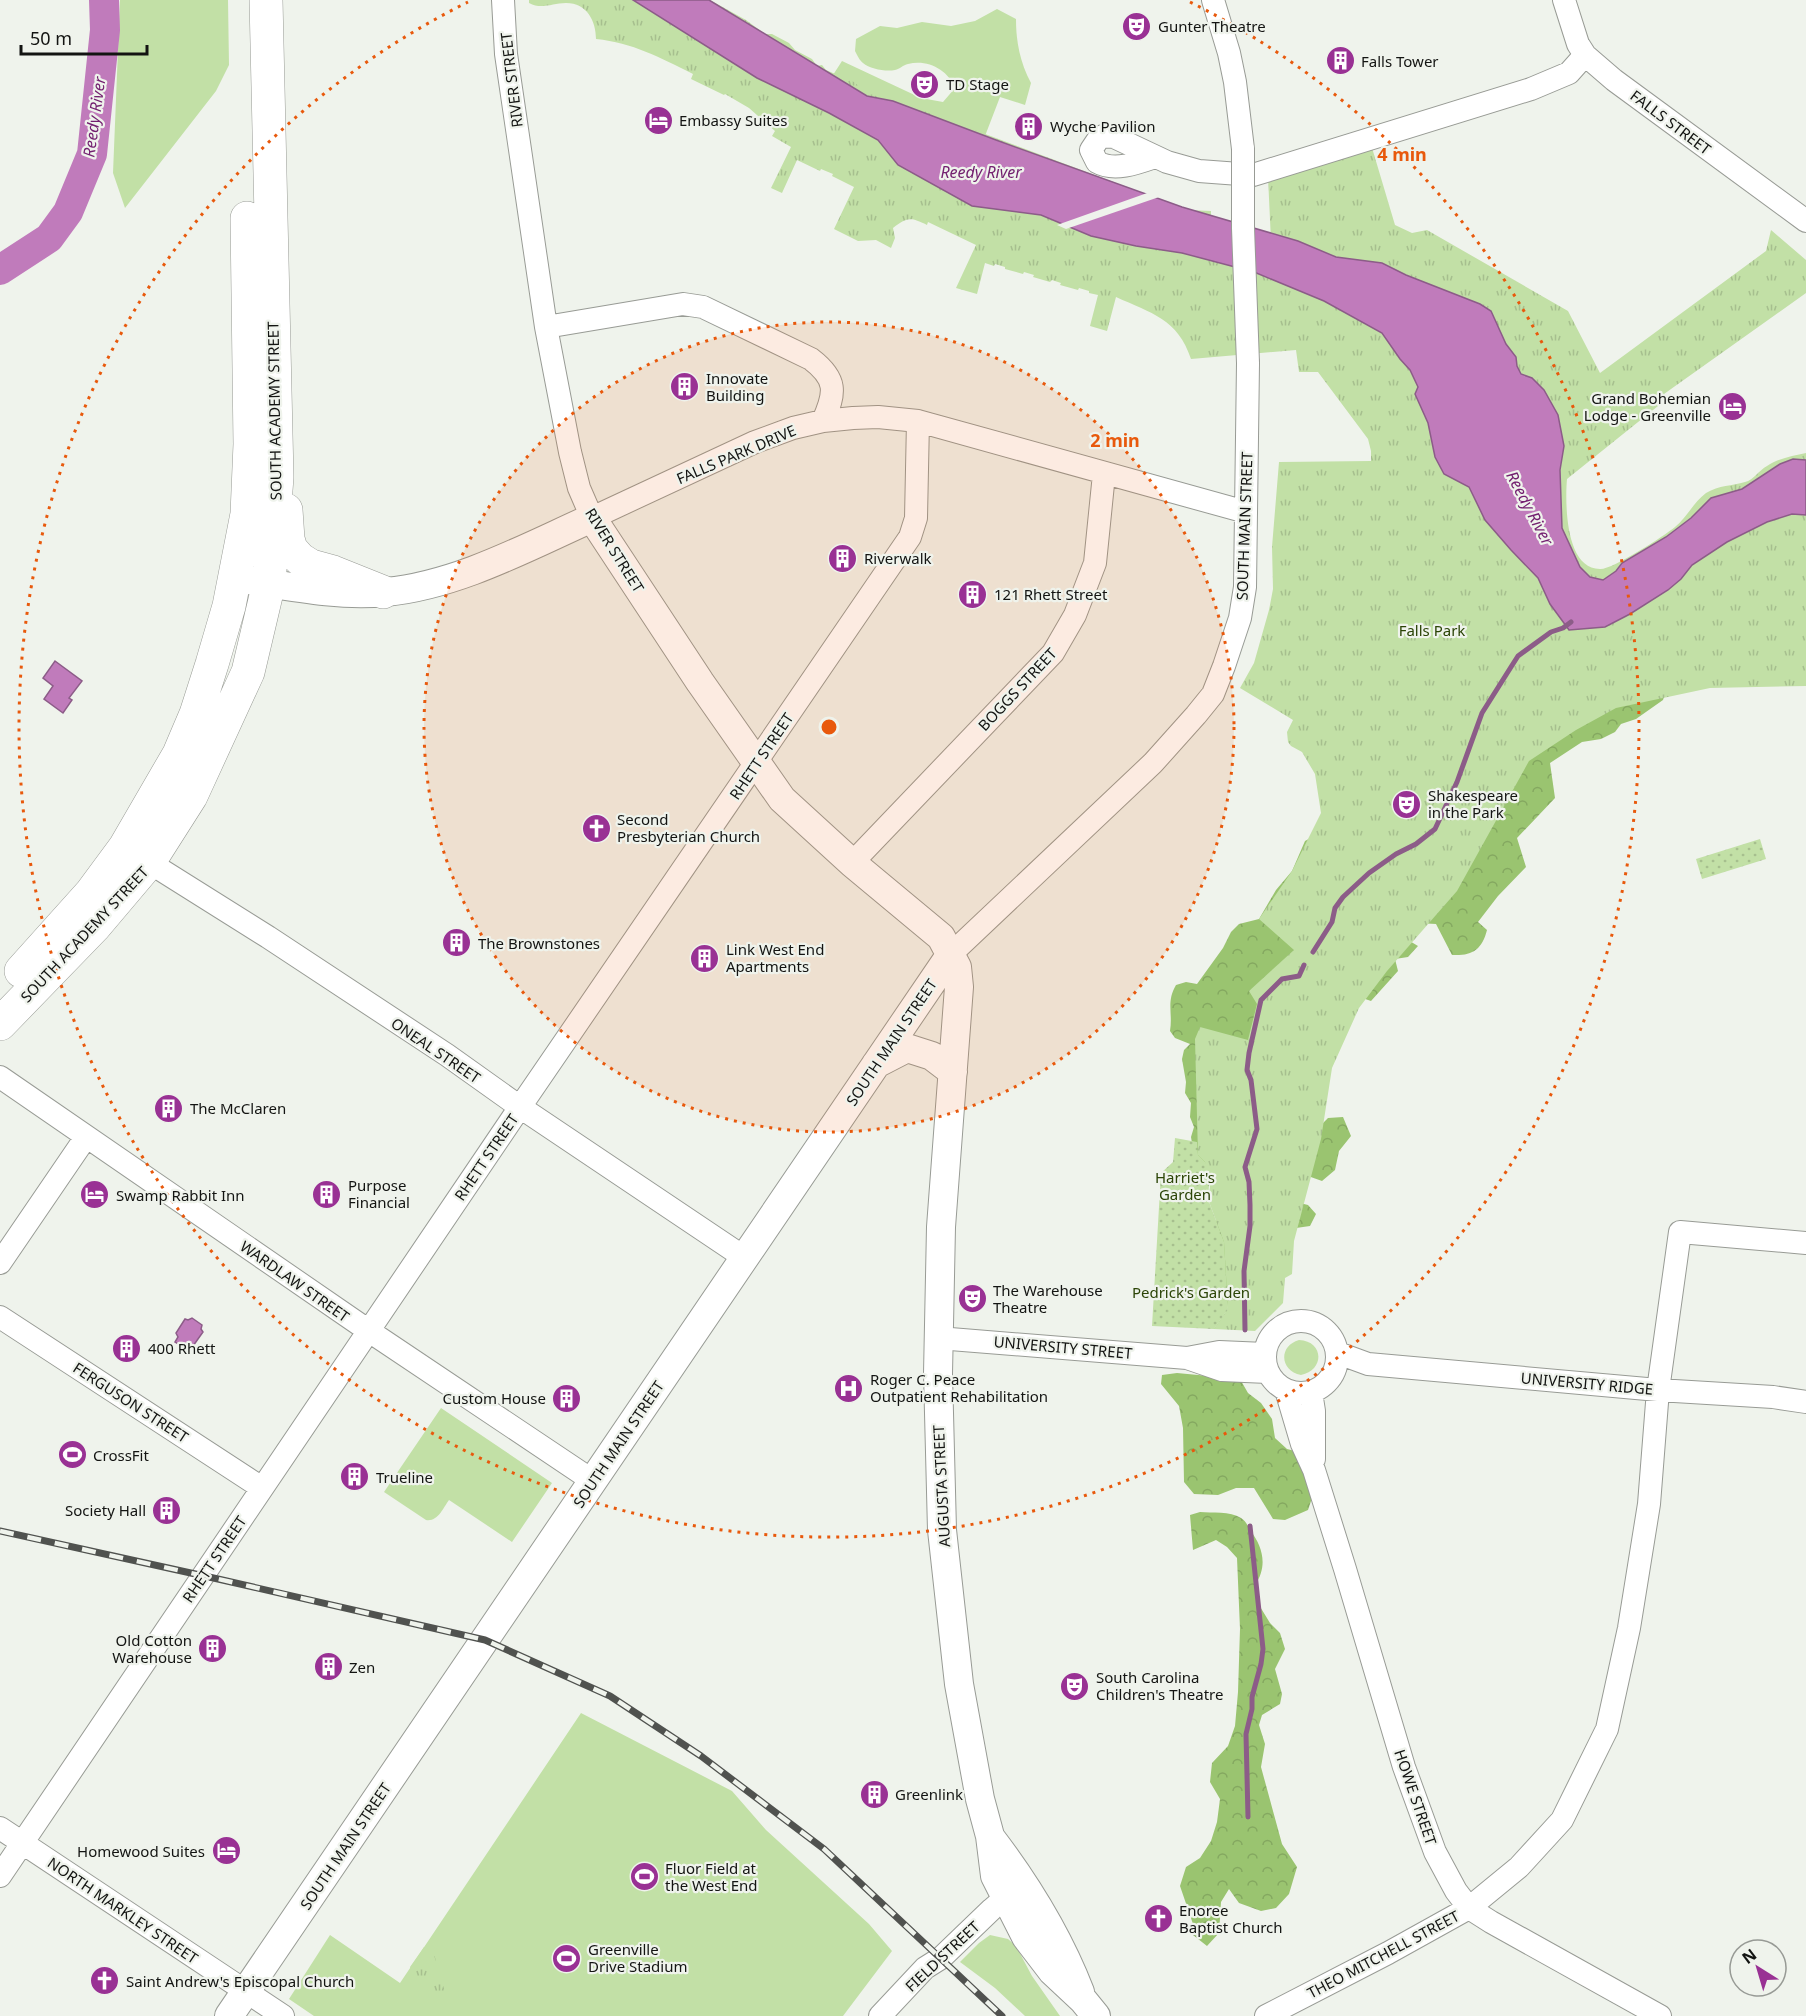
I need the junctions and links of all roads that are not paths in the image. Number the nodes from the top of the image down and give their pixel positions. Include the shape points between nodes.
1 (244, 0) edge
2 (266, 0) edge
3 (503, 0) edge
4 (1214, 0) edge
5 (1564, 0) edge
6 (1585, 55) junction
7 (1155, 157) dead end
8 (1806, 221) edge
9 (260, 266) junction
10 (546, 327) junction
11 (823, 421) junction
12 (918, 421) junction
13 (1104, 474) junction
14 (277, 477) junction
15 (1246, 512) junction
16 (592, 518) junction
17 (235, 578) junction
18 (269, 583) junction
19 (383, 592) junction
20 (756, 764) junction
21 (137, 855) junction
22 (852, 863) junction
23 (951, 954) junction
24 (0, 991) edge
25 (0, 1024) edge
26 (874, 1065) junction
27 (953, 1072) junction
28 (2, 1083) edge
29 (520, 1107) junction
30 (86, 1137) junction
31 (1806, 1243) edge
32 (745, 1258) junction
33 (0, 1263) edge
34 (0, 1317) edge
35 (369, 1331) junction
36 (938, 1338) junction
37 (1338, 1353) junction
38 (1266, 1363) junction
39 (1368, 1364) junction
40 (1320, 1386) junction
41 (1286, 1390) junction
42 (1658, 1390) junction
43 (1806, 1402) edge
44 (1314, 1470) junction
45 (593, 1481) junction
46 (262, 1488) junction
47 (0, 1828) edge
48 (990, 1836) junction
49 (24, 1844) junction
50 (0, 1876) edge
51 (1006, 1898) junction
52 (1469, 1908) junction
53 (246, 1991) junction
54 (1089, 2008) edge
55 (1649, 2013) edge
56 (880, 2015) edge
57 (229, 2016) edge
58 (283, 2016) edge
59 (1266, 2016) edge

1 - 9 highway, SOUTH ACADEMY STREET
2 - 9 highway, SOUTH ACADEMY STREET
3 - 10 street, RIVER STREET via 506,54
4 - 15 street, SOUTH MAIN STREET, bridge via 1235,82 1243,149 1248,363
5 - 6 street, FALLS STREET
6 - 7 street via 1569,73 1531,89 1253,175 1198,171
6 - 8 street, FALLS STREET
9 - 14 highway, SOUTH ACADEMY STREET
9 - 17 highway, SOUTH ACADEMY STREET via 246,519
10 - 11 street via 683,304 703,307 824,369 830,376 832,401
10 - 16 street, RIVER STREET via 570,452
11 - 12 street, FALLS PARK DRIVE via 878,417
11 - 16 street, FALLS PARK DRIVE via 755,442
12 - 13 street, FALLS PARK DRIVE
12 - 20 street, RHETT STREET via 916,518 910,537
13 - 15 street, FALLS PARK DRIVE
13 - 22 street, BOGGS STREET via 1095,564 1075,615 1053,653
14 - 18 highway, SOUTH ACADEMY STREET
14 - 19 highway via 286,510 288,539 300,559
15 - 23 street, SOUTH MAIN STREET via 1245,587 1240,618 1213,694 1153,763
16 - 19 main road, FALLS PARK DRIVE via 511,555 440,581
16 - 20 main road, RIVER STREET
17 - 18 main road, FALLS PARK DRIVE
17 - 21 highway, SOUTH ACADEMY STREET via 196,714
18 - 19 main road, FALLS PARK DRIVE via 337,593
18 - 21 highway, SOUTH ACADEMY STREET via 248,672 190,796
20 - 22 main road, RIVER STREET via 782,799
20 - 29 street, RHETT STREET
21 - 24 highway, SOUTH ACADEMY STREET via 91,893
21 - 25 highway, SOUTH ACADEMY STREET via 94,927
21 - 29 street, ONEAL STREET via 447,1055
22 - 23 main road, RIVER STREET via 941,938
23 - 26 main road, SOUTH MAIN STREET
23 - 27 main road, AUGUSTA STREET via 957,966 958,987
26 - 27 main road via 908,1048 932,1056
26 - 32 main road, SOUTH MAIN STREET
27 - 36 main road, AUGUSTA STREET via 941,1227
28 - 30 street, WARDLAW STREET
29 - 32 street, ONEAL STREET
29 - 35 street, RHETT STREET
30 - 33 street
30 - 35 street, WARDLAW STREET
31 - 42 street, THEO MITCHELL STREET via 1680,1232
32 - 45 main road, SOUTH MAIN STREET
34 - 46 street, FERGUSON STREET
35 - 45 street, WARDLAW STREET
35 - 46 street, RHETT STREET
36 - 38 street, UNIVERSITY STREET via 1187,1358 1219,1352
36 - 48 main road, AUGUSTA STREET via 939,1462 949,1600 959,1684
37 - 38 street via 1326,1330 1305,1321 1289,1323 1269,1341
37 - 39 street, UNIVERSITY RIDGE
37 - 40 street via 1337,1365
38 - 41 street
39 - 40 street, UNIVERSITY RIDGE
39 - 42 street, UNIVERSITY RIDGE
40 - 41 street via 1298,1393
40 - 44 street, HOWE STREET via 1314,1411
41 - 44 street, HOWE STREET
42 - 43 street, UNIVERSITY RIDGE
42 - 52 street, THEO MITCHELL STREET via 1649,1504 1629,1628 1607,1729 1562,1820 1519,1867
44 - 52 street, HOWE STREET via 1404,1767 1436,1852
45 - 53 main road, SOUTH MAIN STREET
46 - 49 street, RHETT STREET
47 - 49 street, NORTH MARKLEY STREET
48 - 51 main road, AUGUSTA STREET via 995,1876
48 - 54 main road, AUGUSTA STREET via 1013,1866 1068,1961
49 - 50 street, RHETT STREET
49 - 53 street, NORTH MARKLEY STREET
51 - 54 main road, AUGUSTA STREET via 1026,1936 1052,1971
51 - 56 street, FIELD STREET via 925,1968
52 - 55 street, HOWE STREET
52 - 59 street, THEO MITCHELL STREET
53 - 57 main road, SOUTH MAIN STREET
53 - 58 street, NORTH MARKLEY STREET

